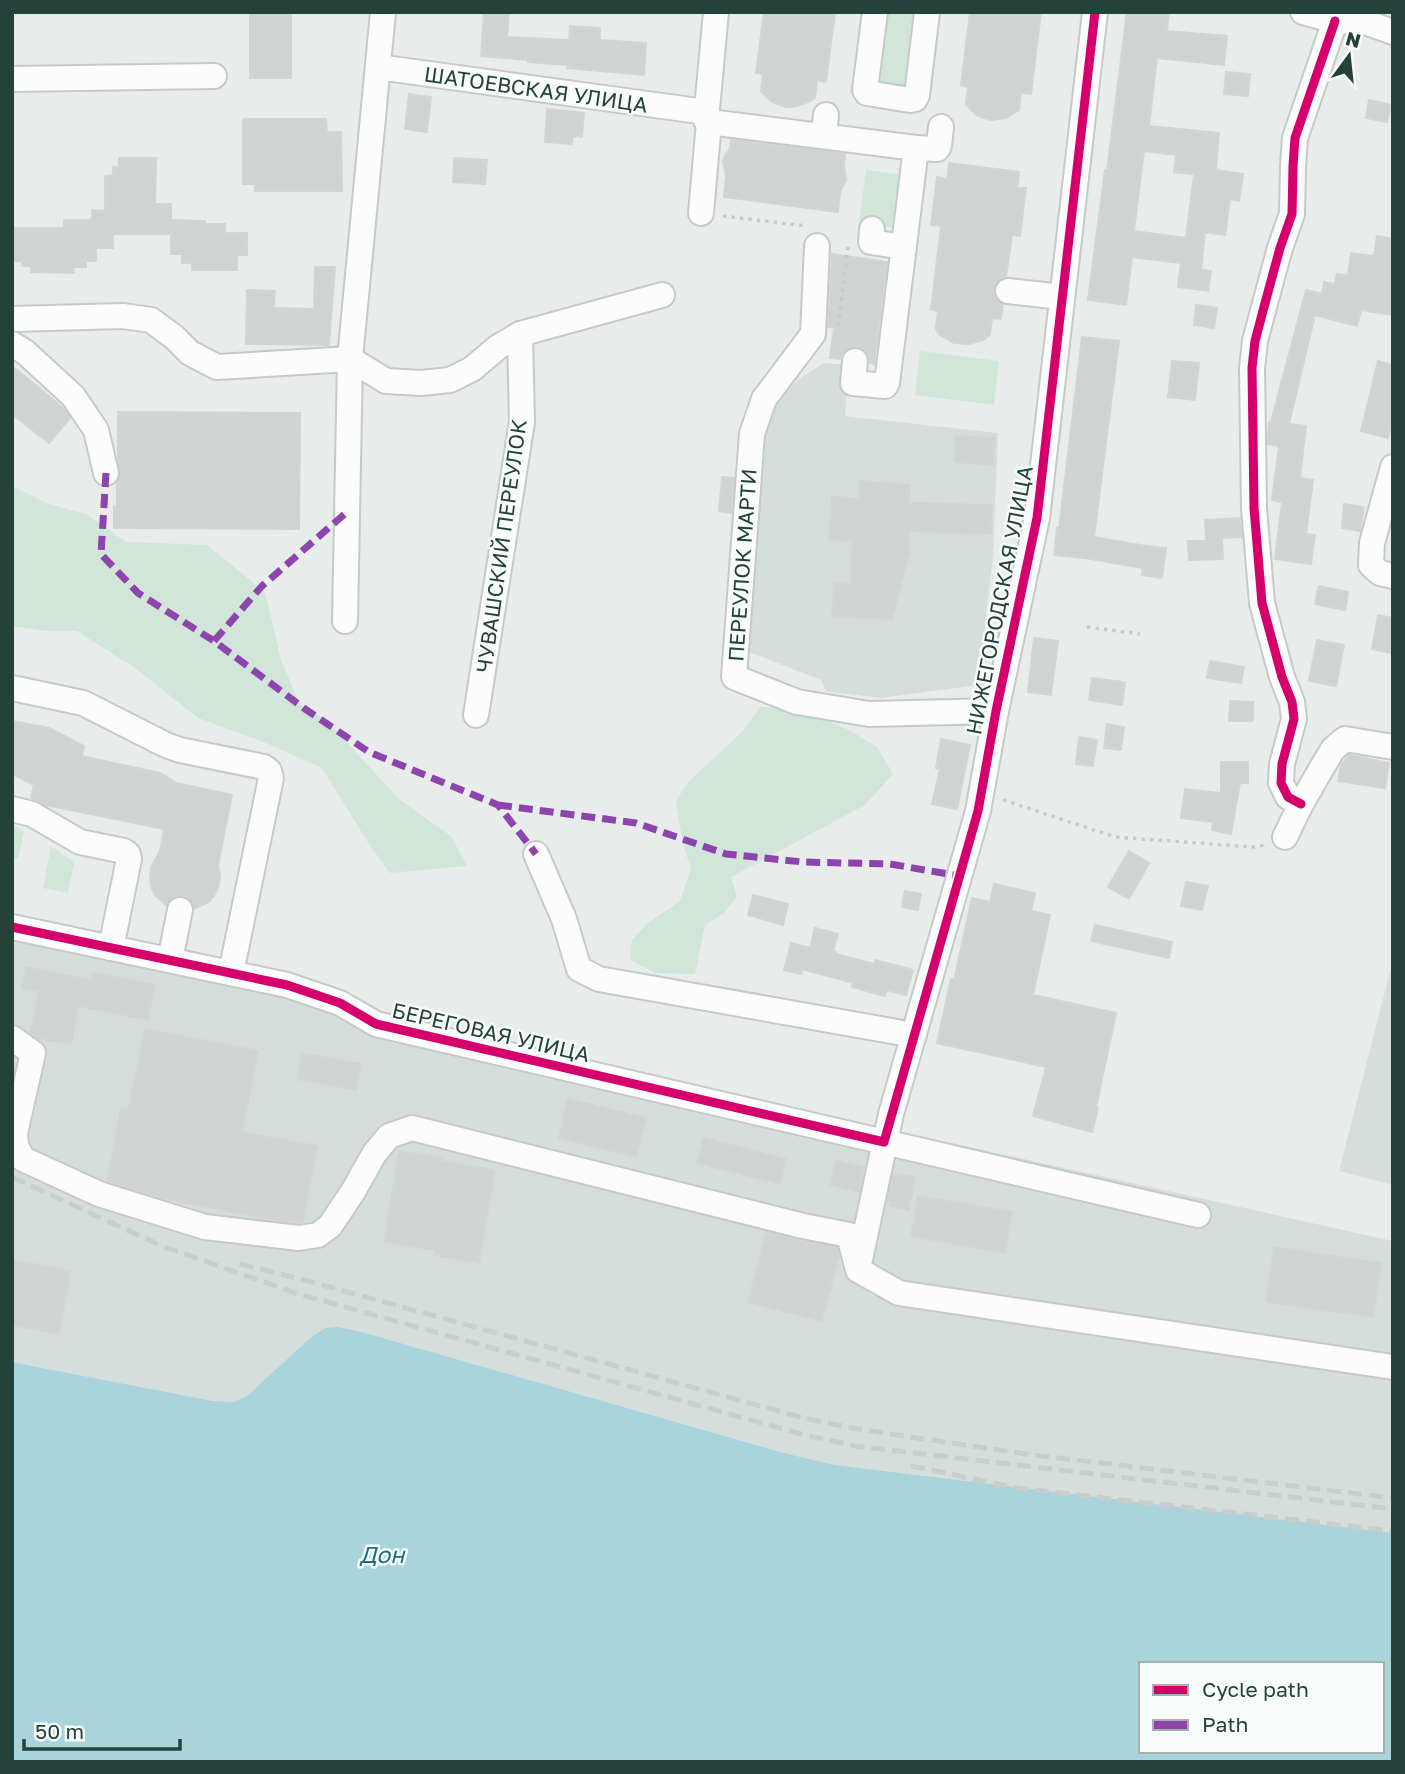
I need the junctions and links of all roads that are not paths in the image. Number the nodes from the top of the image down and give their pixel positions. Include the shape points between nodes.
1 (383, 12) edge
2 (716, 12) edge
3 (875, 12) edge
4 (927, 12) edge
5 (1095, 12) edge
6 (1303, 12) edge
7 (1393, 20) edge
8 (1335, 21) junction
9 (1366, 22) junction
10 (1393, 32) edge
11 (378, 67) junction
12 (214, 76) dead end
13 (12, 79) edge
14 (703, 115) junction
15 (941, 127) dead end
16 (916, 148) junction
17 (701, 213) road end
18 (872, 229) dead end
19 (812, 236) road end
20 (904, 247) junction
21 (1008, 291) dead end
22 (662, 295) dead end
23 (1062, 298) junction
24 (12, 319) edge
25 (520, 334) junction
26 (12, 344) edge
27 (350, 359) junction
28 (855, 361) dead end
29 (1393, 467) edge
30 (106, 473) dead end
31 (1386, 575) edge
32 (345, 621) dead end
33 (12, 688) edge
34 (996, 710) junction
35 (476, 715) dead end
36 (1393, 747) edge
37 (1301, 804) junction
38 (12, 809) edge
39 (1285, 837) road end
40 (536, 854) dead end
41 (180, 911) dead end
42 (12, 927) edge
43 (111, 948) junction
44 (170, 960) junction
45 (231, 973) junction
46 (914, 1035) junction
47 (12, 1038) edge
48 (884, 1142) junction
49 (1198, 1215) dead end
50 (858, 1270) junction
51 (1393, 1367) edge

1 - 11 street
2 - 14 street
3 - 4 street via 867,93 910,100 916,95
5 - 23 street, НИЖЕГОРОДСКАЯ УЛИЦА
6 - 8 street
7 - 9 street
8 - 9 street
8 - 37 street via 1295,138 1292,214 1255,341 1252,369 1254,508 1262,603 1294,719 1281,783 1288,797
9 - 10 street
11 - 14 street, ШАТОЕВСКАЯ УЛИЦА
11 - 27 street
12 - 13 street
14 - 16 street, ШАТОЕВСКАЯ УЛИЦА via 825,125
14 - 17 street
15 - 16 street via 937,149
16 - 20 street
18 - 20 street via 871,242
19 - 34 street, ПЕРЕУЛОК МАРТИ via 813,334 764,399 752,434 734,677 797,702 869,714
20 - 28 street via 885,386 853,383
21 - 23 street
22 - 25 street
23 - 34 street, НИЖЕГОРОДСКАЯ УЛИЦА via 1037,518
24 - 27 street via 122,316 150,320 190,353 217,366
25 - 27 street via 450,380 386,381
25 - 35 street, ЧУВАШСКИЙ ПЕРЕУЛОК via 522,422
26 - 30 street via 74,396 96,430
27 - 32 street
29 - 31 street via 1372,543 1371,565
33 - 45 street via 83,703 166,745 269,771
34 - 46 street, НИЖЕГОРОДСКАЯ УЛИЦА via 978,811
36 - 37 street via 1345,739 1333,749
37 - 39 street
38 - 43 street via 32,814 80,842 128,854
40 - 46 street via 579,969 599,979
41 - 44 street
42 - 43 street, БЕРЕГОВАЯ УЛИЦА
43 - 44 street, БЕРЕГОВАЯ УЛИЦА
44 - 45 street, БЕРЕГОВАЯ УЛИЦА
45 - 48 street, БЕРЕГОВАЯ УЛИЦА via 340,1003 376,1024
46 - 48 street, НИЖЕГОРОДСКАЯ УЛИЦА
47 - 50 street via 33,1053 15,1132 23,1158 99,1194 205,1227 299,1238 318,1236 330,1226 389,1136 412,1128 849,1235
48 - 49 street, БЕРЕГОВАЯ УЛИЦА
48 - 50 street, НИЖЕГОРОДСКАЯ УЛИЦА
50 - 51 street via 899,1293

